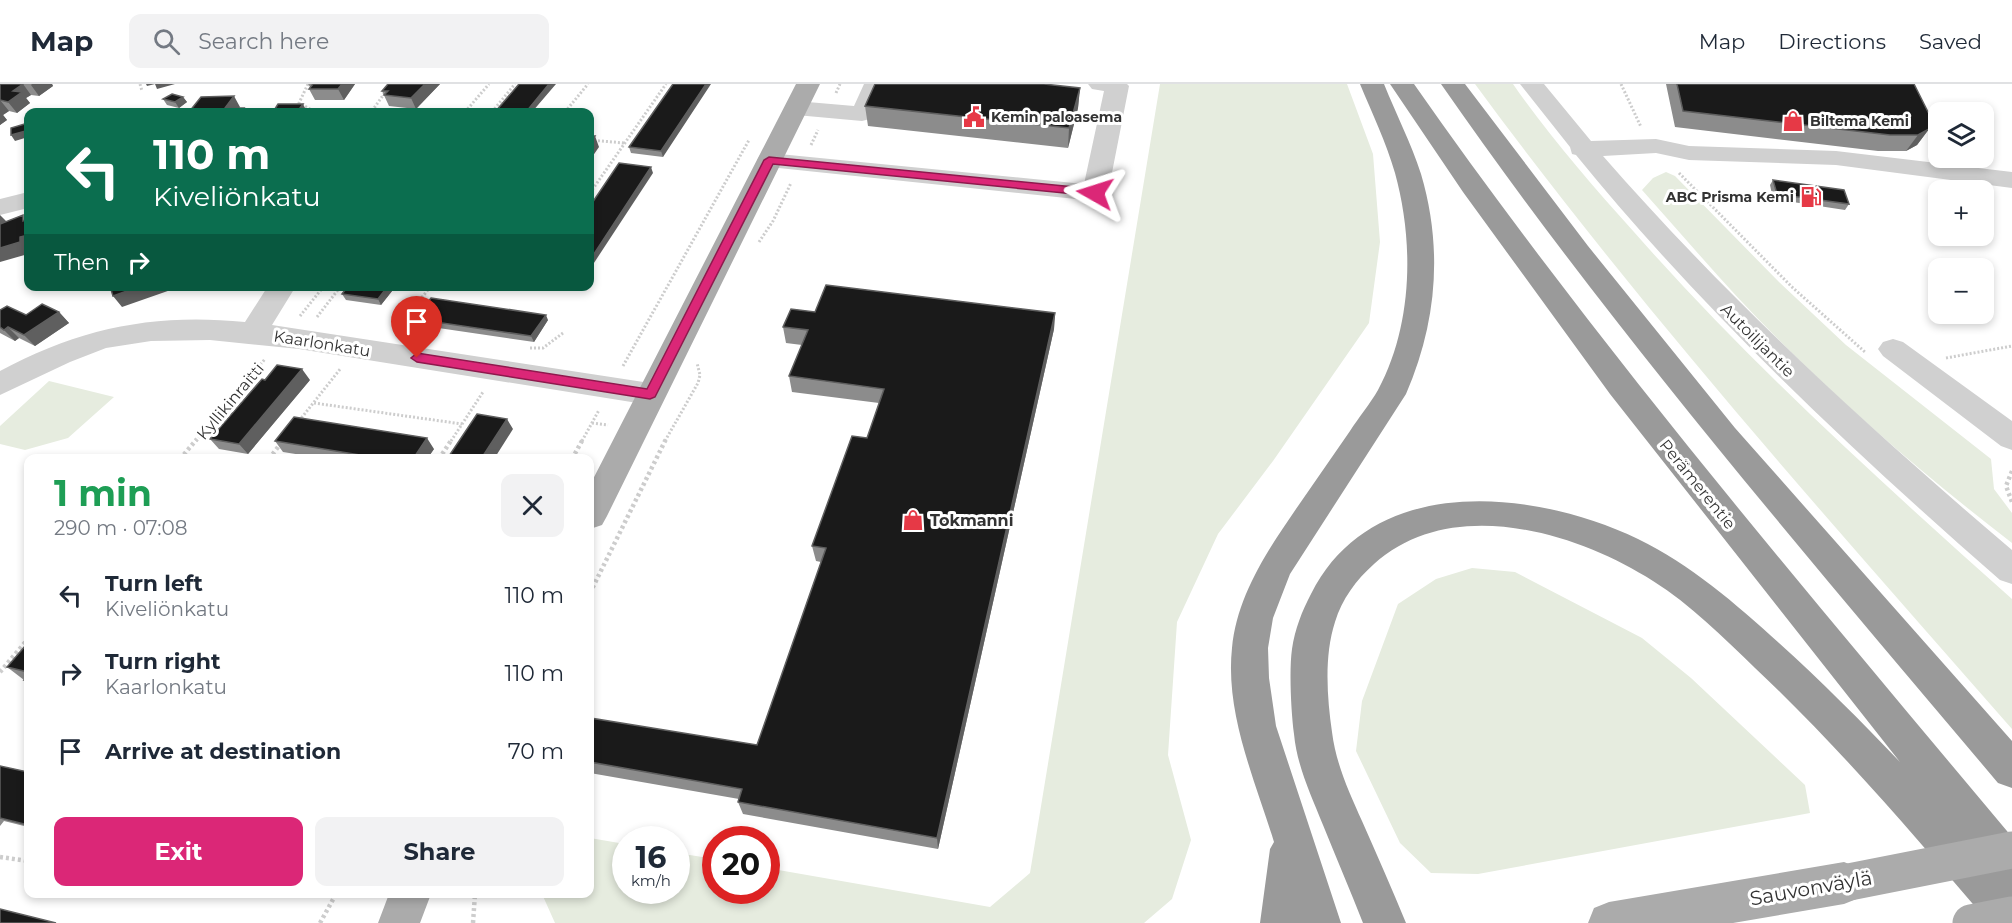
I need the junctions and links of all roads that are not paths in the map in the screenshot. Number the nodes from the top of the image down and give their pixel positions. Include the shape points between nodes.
1 (876, 84) edge
2 (1100, 84) edge
3 (1372, 84) edge
4 (1402, 84) edge
5 (1453, 84) edge
6 (1532, 84) edge
7 (802, 96) edge
8 (1581, 149) junction
9 (769, 160) junction
10 (1684, 163) junction
11 (1602, 172) junction
12 (2012, 180) edge
13 (24, 201) edge
14 (0, 207) edge
15 (279, 291) edge
16 (254, 333) junction
17 (1881, 352) road end
18 (0, 384) edge
19 (650, 394) junction
20 (2012, 438) edge
21 (594, 508) edge
22 (2012, 570) edge
23 (2012, 770) edge
24 (1292, 841) junction
25 (2012, 850) edge
26 (2012, 869) edge
27 (408, 898) edge
28 (2012, 916) edge
29 (399, 923) edge
30 (1281, 923) edge
31 (1320, 923) edge
32 (1385, 923) edge
33 (1609, 923) edge
34 (1971, 923) edge

1 - 7 street via 862,114 828,110
2 - 9 street via 1117,86 1095,193
3 - 24 highway via 1413,193 1419,301 1410,345 1391,394 1275,568 1255,618 1250,648 1252,702
4 - 26 highway, Perämerentie via 1552,297 1647,422
5 - 23 highway via 1578,252 1724,436
6 - 8 street, Autoilijantie
7 - 9 main road
8 - 10 street via 1656,146
8 - 11 street, Autoilijantie
9 - 19 main road
10 - 11 street
10 - 12 street via 1847,159
11 - 22 street, Autoilijantie via 1658,237 1802,384 1900,475
13 - 14 street
15 - 16 street
16 - 18 street, Kaarlonkatu via 176,329 122,335 80,345
16 - 19 street, Kaarlonkatu
17 - 20 street
19 - 21 main road
24 - 30 highway
24 - 31 highway
25 - 33 main road, Sauvonväylä, bridge
27 - 29 main road
28 - 32 highway via 1794,679 1699,593 1652,562 1598,536 1510,515 1469,514 1398,528 1349,565 1331,588 1319,614 1310,651 1315,748
28 - 34 main road, bridge

